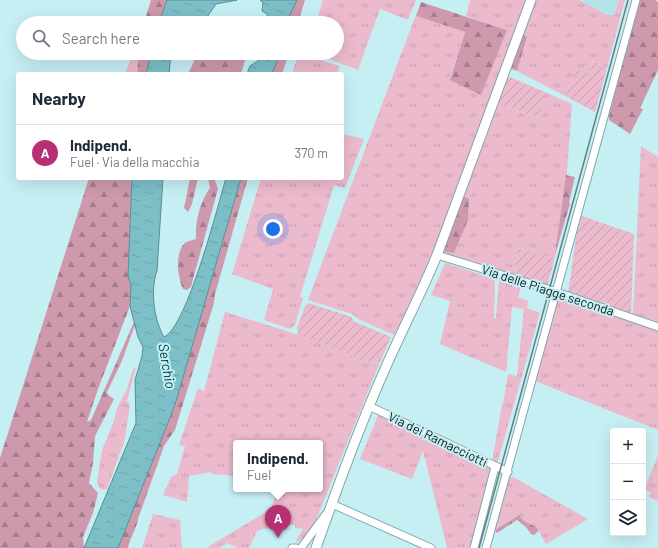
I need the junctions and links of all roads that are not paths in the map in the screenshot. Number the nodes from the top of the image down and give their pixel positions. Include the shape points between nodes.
1 (532, 0) edge
2 (636, 0) edge
3 (437, 255) junction
4 (556, 292) junction
5 (658, 327) edge
6 (369, 406) junction
7 (495, 467) junction
8 (508, 472) junction
9 (331, 506) junction
10 (292, 548) edge
11 (296, 548) edge
12 (301, 548) edge
13 (316, 548) edge
14 (430, 548) edge
15 (474, 548) edge
16 (486, 548) edge

1 - 3 main road
2 - 4 street
3 - 4 street, Via delle Piagge seconda
3 - 6 main road
4 - 5 street, Via delle Piagge seconda
4 - 8 street
6 - 7 street, Via dei Ramacciotti
6 - 9 main road
7 - 8 street, Via dei Ramacciotti
7 - 15 street
8 - 16 street
9 - 12 street
9 - 13 main road
9 - 14 street
10 - 11 street

